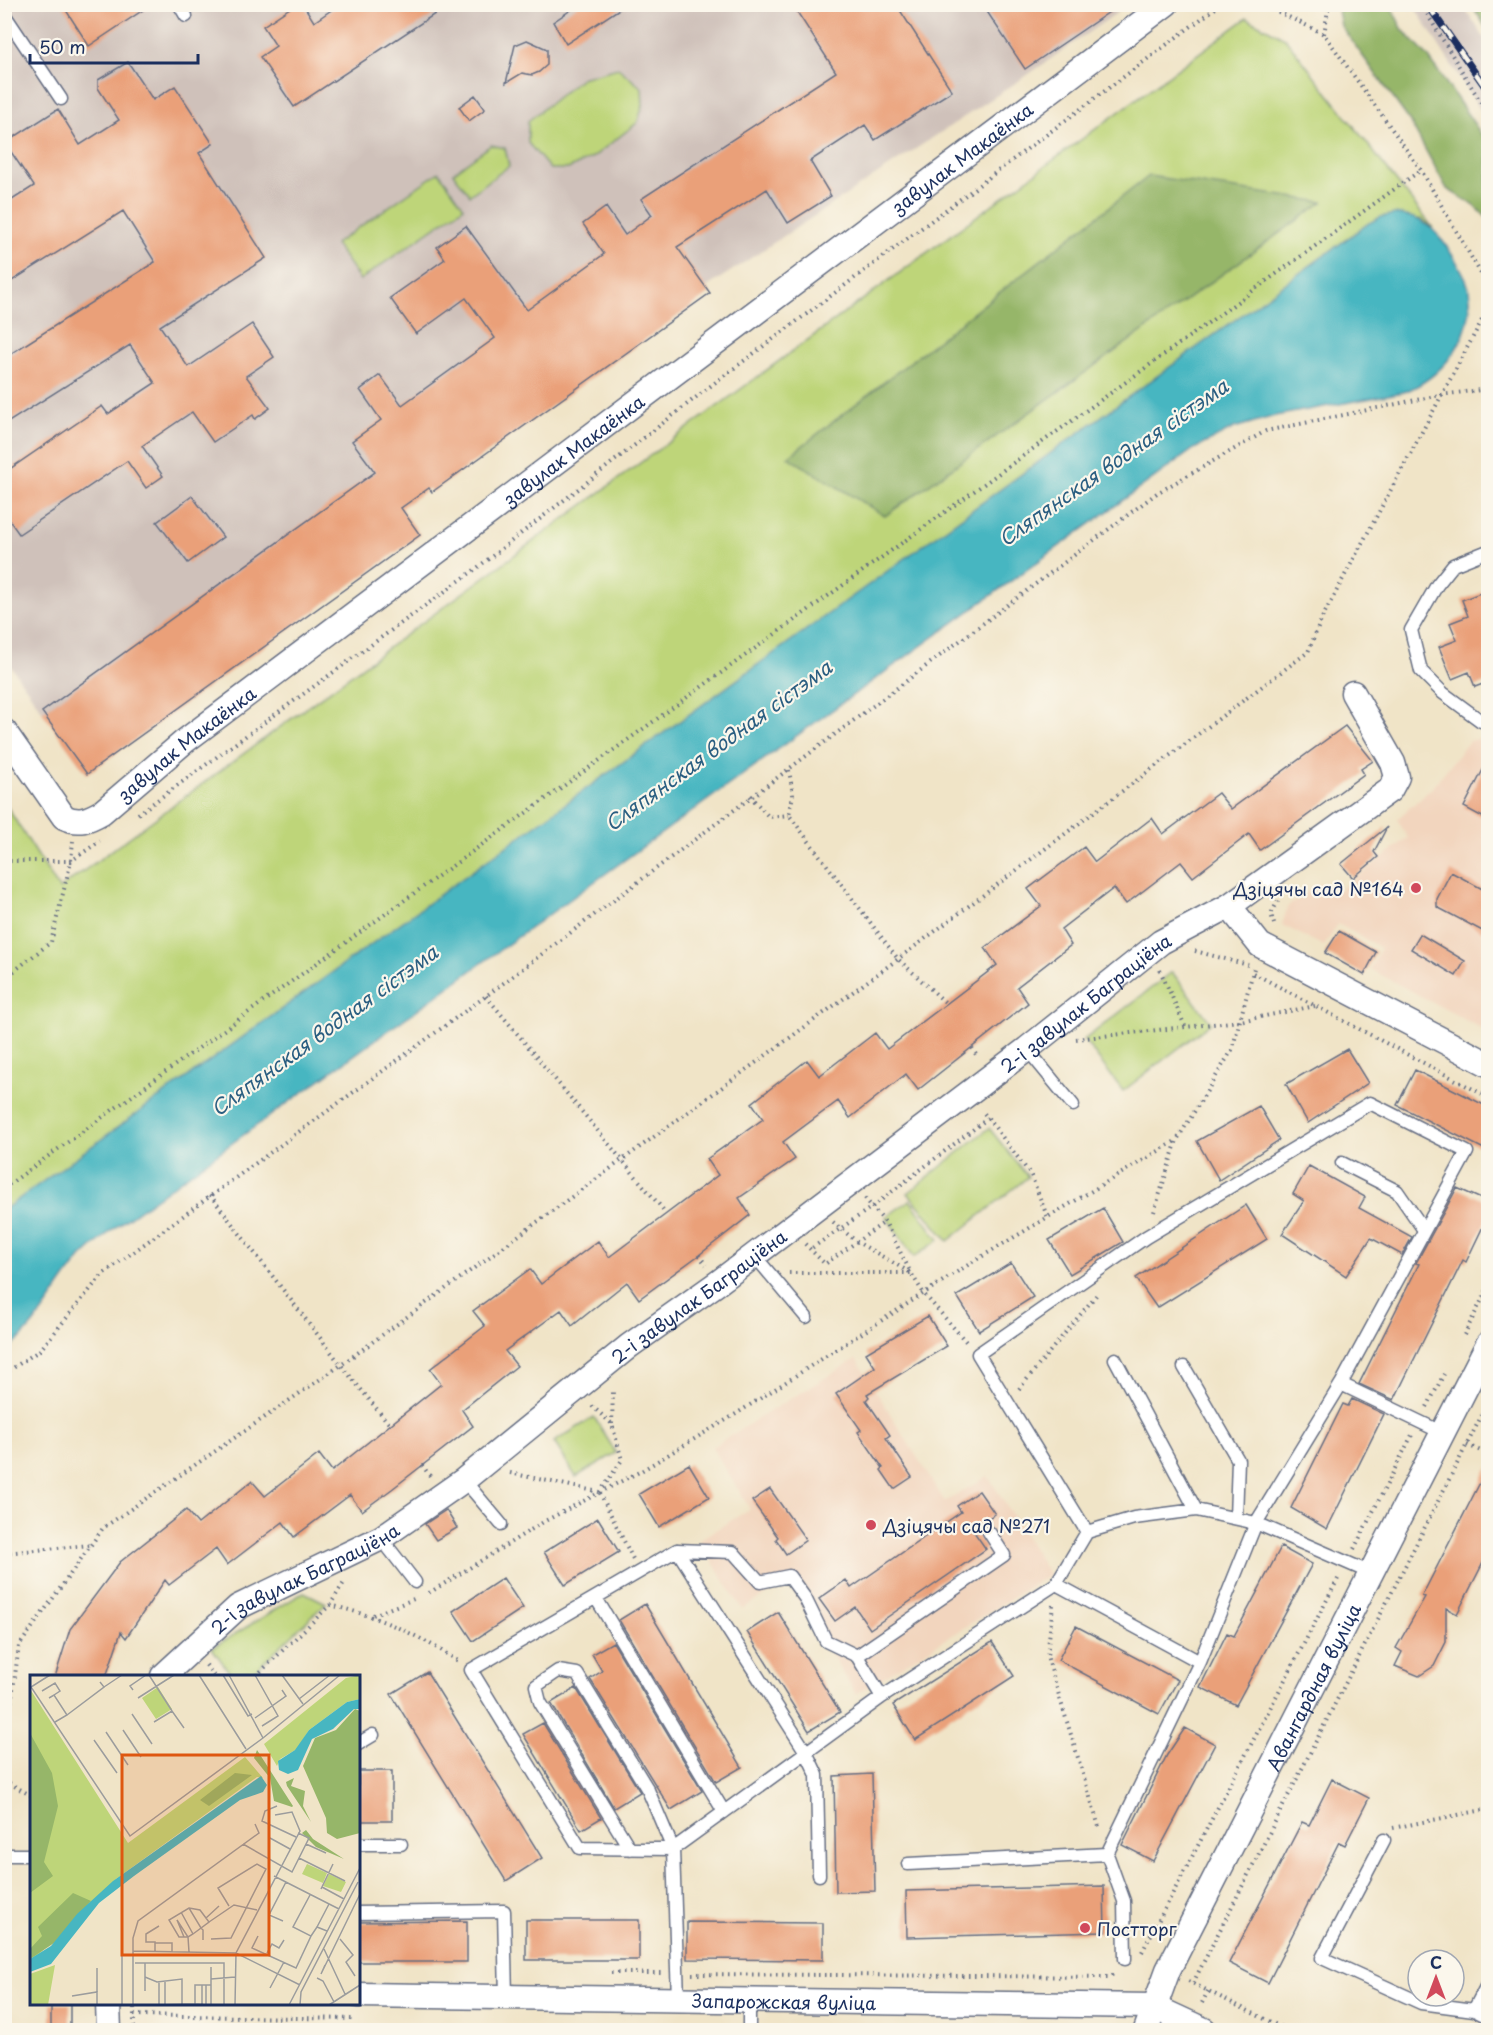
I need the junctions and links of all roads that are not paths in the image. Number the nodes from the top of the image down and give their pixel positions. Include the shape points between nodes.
1 (179, 4) edge
2 (1166, 4) edge
3 (4, 14) edge
4 (186, 16) dead end
5 (61, 99) dead end
6 (1488, 551) edge
7 (1353, 693) dead end
8 (1488, 720) edge
9 (4, 731) edge
10 (1229, 906) junction
11 (1035, 1042) junction
12 (1488, 1064) edge
13 (1073, 1105) dead end
14 (1342, 1163) dead end
15 (1424, 1230) junction
16 (762, 1264) junction
17 (806, 1317) dead end
18 (1488, 1344) edge
19 (1115, 1359) dead end
20 (1184, 1367) dead end
21 (1341, 1384) junction
22 (1443, 1433) junction
23 (464, 1480) junction
24 (1196, 1510) junction
25 (1236, 1518) junction
26 (1256, 1523) junction
27 (501, 1524) dead end
28 (989, 1532) dead end
29 (1087, 1532) junction
30 (381, 1538) junction
31 (676, 1550) junction
32 (1371, 1573) junction
33 (415, 1582) dead end
34 (1056, 1584) junction
35 (596, 1598) junction
36 (857, 1656) junction
37 (1200, 1662) junction
38 (165, 1675) edge
39 (882, 1697) junction
40 (374, 1735) dead end
41 (360, 1743) edge
42 (806, 1752) junction
43 (723, 1812) junction
44 (1384, 1840) road end
45 (360, 1844) edge
46 (401, 1844) dead end
47 (630, 1849) junction
48 (673, 1850) junction
49 (1107, 1854) junction
50 (4, 1855) edge
51 (30, 1855) edge
52 (908, 1864) dead end
53 (819, 1875) dead end
54 (360, 1913) edge
55 (1125, 1959) dead end
56 (1488, 1983) edge
57 (360, 1995) edge
58 (506, 1997) junction
59 (678, 1999) junction
60 (749, 2000) junction
61 (108, 2005) edge
62 (1152, 2006) junction
63 (1474, 2010) junction
64 (1488, 2017) edge
65 (109, 2031) edge
66 (749, 2031) edge
67 (1146, 2031) edge
68 (1203, 2031) edge

1 - 4 lane
2 - 9 street, завулак Макаёнка via 186,741 102,812 75,822 64,817
3 - 5 lane
6 - 8 lane via 1453,565 1411,630 1421,671 1481,721
7 - 10 street, 2-і завулак Баграціёна via 1393,763 1397,777 1390,790
10 - 11 street, 2-і завулак Баграціёна via 1155,946
10 - 12 street via 1260,945
11 - 13 lane
11 - 16 street, 2-і завулак Баграціёна via 816,1208
14 - 15 lane via 1397,1191
15 - 21 lane
15 - 29 lane via 1467,1152 1370,1103 1146,1237 978,1354
16 - 17 lane
16 - 23 street, 2-і завулак Баграціёна via 629,1346
18 - 22 street, Авангардная вуліца
19 - 24 lane
20 - 25 lane via 1238,1460
21 - 22 lane
21 - 26 lane
22 - 32 street, Авангардная вуліца
23 - 27 lane
23 - 30 street, 2-і завулак Баграціёна
24 - 25 lane
24 - 29 lane via 1134,1518
25 - 26 lane
26 - 32 lane
26 - 37 lane
28 - 36 lane via 1004,1555
29 - 34 lane
30 - 33 lane
30 - 38 street, 2-і завулак Баграціёна via 238,1607
31 - 35 lane
31 - 36 lane via 733,1552 760,1582 789,1576 805,1598 826,1641
31 - 42 lane
32 - 62 street, Авангардная вуліца
34 - 37 lane
34 - 39 lane
35 - 43 lane
35 - 47 lane via 471,1670 580,1848
36 - 39 lane
37 - 49 lane
39 - 42 lane
40 - 41 lane
42 - 43 lane
42 - 53 lane via 817,1775
43 - 48 lane
44 - 63 lane via 1322,1958 1421,2003
45 - 46 lane
47 - 48 lane
47 - 48 lane via 540,1702 536,1686 558,1671 577,1674 648,1790
48 - 59 lane
49 - 52 lane
49 - 55 lane via 1124,1901
50 - 51 lane
54 - 58 lane via 504,1911
56 - 63 lane
57 - 58 street, Запарожская вуліца
58 - 59 street, Запарожская вуліца
59 - 60 street, Запарожская вуліца
60 - 62 street, Запарожская вуліца
60 - 66 lane
61 - 65 street
62 - 67 street, Авангардная вуліца
62 - 68 street, Запарожская вуліца
63 - 64 lane

